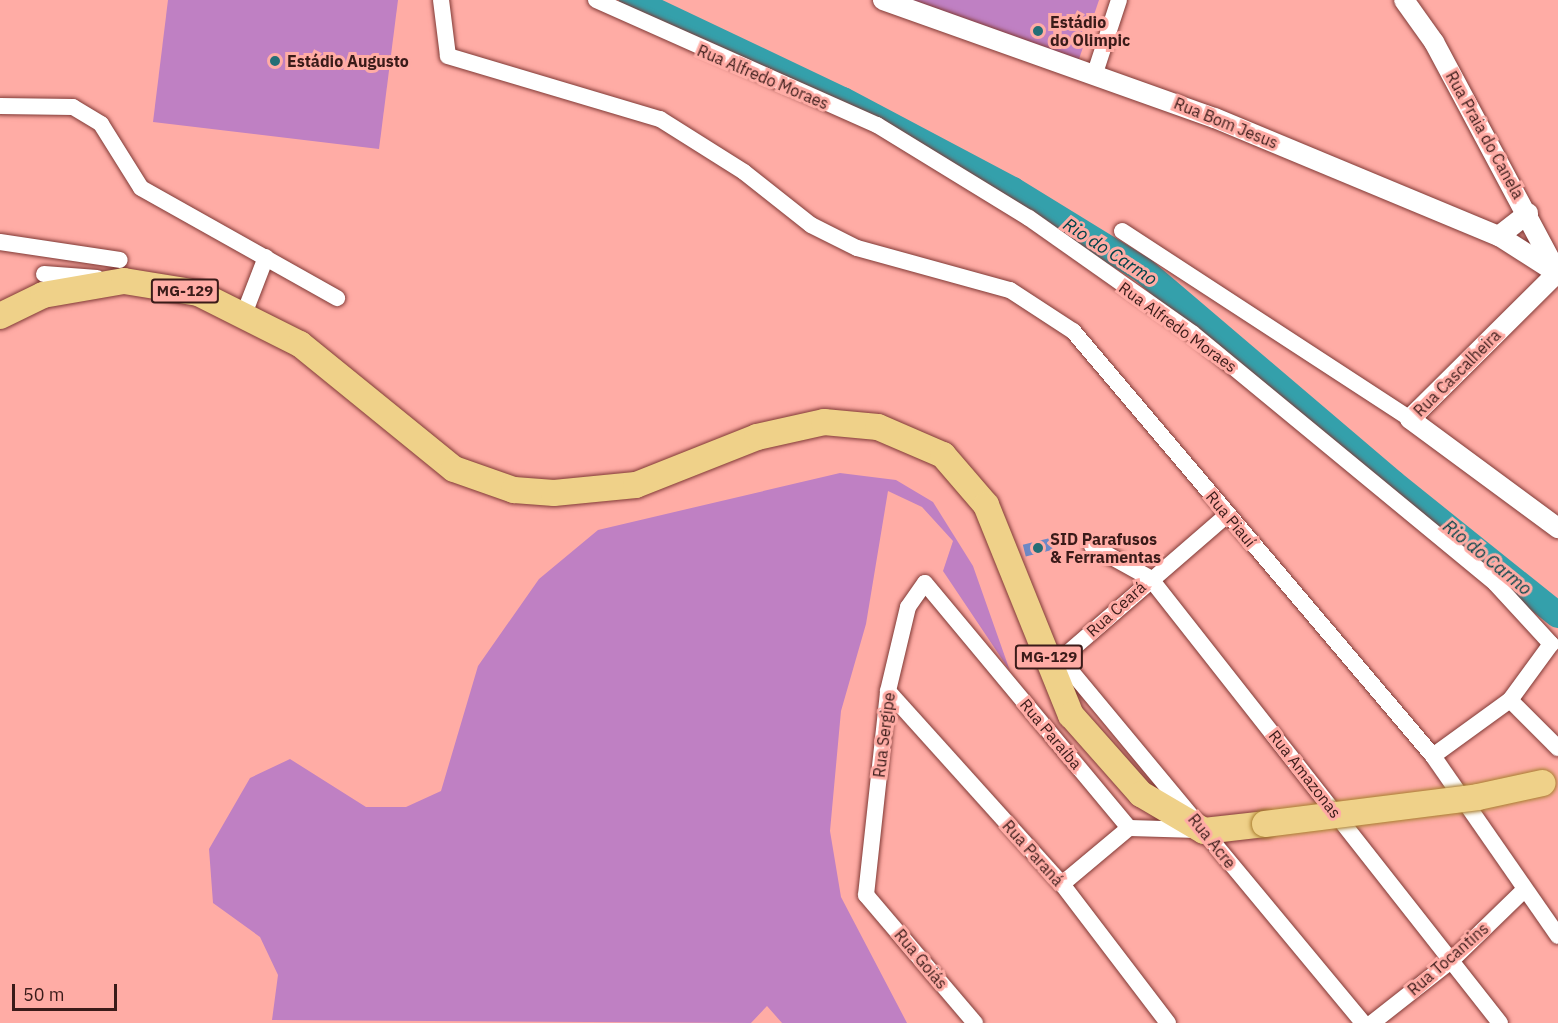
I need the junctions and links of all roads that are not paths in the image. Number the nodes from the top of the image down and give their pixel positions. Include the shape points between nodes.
1 (441, 0) edge
2 (596, 0) edge
3 (883, 0) edge
4 (1119, 0) edge
5 (1404, 0) edge
6 (1095, 73) junction
7 (0, 106) edge
8 (1528, 213) junction
9 (1122, 231) dead end
10 (1498, 236) junction
11 (0, 242) edge
12 (45, 253) junction
13 (266, 257) junction
14 (122, 270) junction
15 (1558, 274) edge
16 (43, 284) junction
17 (337, 298) dead end
18 (244, 314) junction
19 (0, 316) edge
20 (1410, 419) junction
21 (1227, 515) junction
22 (1558, 528) edge
23 (1092, 546) dead end
24 (1150, 578) junction
25 (925, 582) joint
26 (1061, 659) joint
27 (888, 691) junction
28 (1510, 700) junction
29 (1558, 748) edge
30 (1433, 756) junction
31 (1550, 781) edge
32 (1129, 828) junction
33 (1204, 831) junction
34 (1062, 884) junction
35 (1522, 892) junction
36 (866, 895) joint
37 (1558, 936) edge
38 (1452, 960) junction
39 (975, 1023) edge
40 (1168, 1023) edge
41 (1363, 1023) edge
42 (1372, 1023) edge
43 (1500, 1023) edge

1 - 21 street, Rua Piauí via 448,56 660,119 744,172 811,225 857,248 1010,290 1073,331
2 - 28 street, Rua Alfredo Moraes via 877,126 1029,218 1192,333 1495,583 1551,644
3 - 6 street, Rua Bom Jesus
4 - 6 street
5 - 8 street, Rua Praia do Canela via 1434,42
6 - 10 street, Rua Bom Jesus
7 - 13 street via 73,107 101,124 141,188
8 - 10 street
8 - 15 street, Rua Praia do Canela
9 - 20 street
10 - 15 street, Rua Bom Jesus
11 - 12 street
12 - 14 street
12 - 16 street
13 - 17 street
13 - 18 street
14 - 16 main road, MG-129 / MG-129
14 - 18 main road, MG-129 / MG-129 via 198,293
15 - 20 street, Rua Cascalheira
16 - 19 main road, MG-129 / MG-129
18 - 33 main road, MG-129 / MG-129 via 300,344 454,469 514,490 554,493 636,484 757,437 824,422 878,427 943,454 986,505 1071,715 1141,794
20 - 22 street, Rua Cascalheira
21 - 24 street, Rua Ceará
21 - 30 street, Rua Piauí
23 - 24 street, Rua Amazonas
24 - 26 street, Rua Ceará
24 - 38 street, Rua Amazonas
25 - 27 street, Rua Sergipe via 908,607
25 - 32 street, Rua Paraíba
26 - 33 street, Rua Acre
27 - 34 street, Rua Paraná
27 - 36 street, Rua Sergipe
28 - 29 street
28 - 30 street
30 - 35 street, Rua Piauí
31 - 33 main road, bridge via 1478,797
32 - 33 street
32 - 34 street
33 - 41 street, Rua Acre
34 - 40 street, Rua Paraná
35 - 37 street, Rua Piauí
35 - 38 street, Rua Tocantins
36 - 39 street, Rua Goiás
38 - 42 street, Rua Tocantins
38 - 43 street, Rua Amazonas

